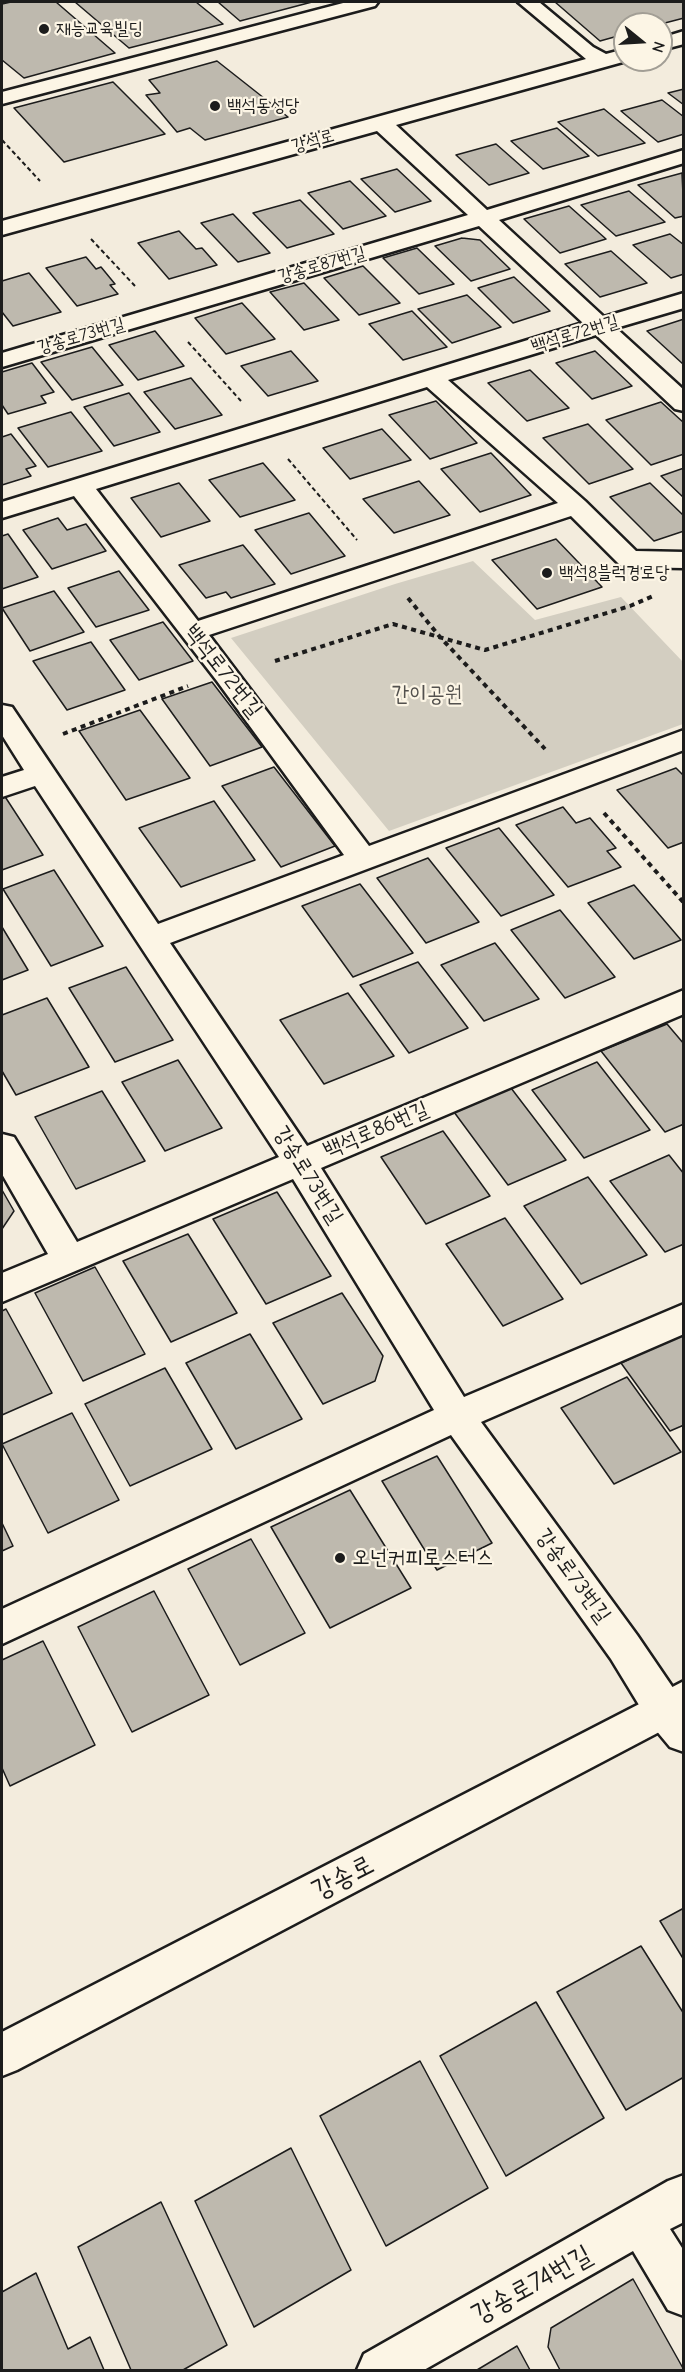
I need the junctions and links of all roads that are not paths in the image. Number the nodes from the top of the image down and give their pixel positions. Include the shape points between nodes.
1 (368, 2) edge
2 (528, 2) edge
3 (613, 58) edge
4 (604, 61) junction
5 (2, 98) edge
6 (380, 122) junction
7 (684, 156) edge
8 (483, 218) junction
9 (2, 228) edge
10 (684, 300) edge
11 (160, 313) joint
12 (599, 326) junction
13 (2, 360) edge
14 (431, 378) junction
15 (684, 404) edge
16 (80, 486) junction
17 (576, 506) junction
18 (2, 510) edge
19 (684, 560) edge
20 (192, 632) junction
21 (2, 714) edge
22 (684, 739) edge
23 (42, 774) junction
24 (2, 787) edge
25 (363, 858) junction
26 (152, 938) junction
27 (684, 1001) edge
28 (2, 1146) edge
29 (300, 1162) junction
30 (69, 1259) junction
31 (2, 1288) edge
32 (684, 1318) edge
33 (458, 1416) junction
34 (2, 1627) edge
35 (677, 1714) edge
36 (2, 2055) edge
37 (684, 2197) edge
38 (641, 2223) junction
39 (684, 2294) edge
40 (380, 2370) edge

1 - 5 street
2 - 4 street via 586,51
3 - 4 street, 강석로
4 - 6 street, 강석로
6 - 8 street
6 - 9 street, 강석로
7 - 8 street, 강송로87번길
8 - 11 street, 강송로87번길
8 - 12 street
10 - 12 street, 백석로72번길
11 - 13 street, 강송로73번길
12 - 14 street, 백석로72번길
12 - 15 street
14 - 16 street, 백석로72번길
14 - 17 street
16 - 18 street, 백석로72번길
16 - 20 street, 백석로72번길
17 - 19 street via 629,559
17 - 20 street
20 - 25 street, 백석로72번길
21 - 23 street, 강송로73번길
22 - 25 street
23 - 24 street
23 - 26 street, 강송로73번길
25 - 26 street
26 - 29 street, 강송로73번길
27 - 29 street, 백석로86번길
28 - 30 street
29 - 30 street, 백석로86번길
29 - 33 street, 강송로73번길
30 - 31 street, 백석로86번길
32 - 33 street
33 - 34 street
33 - 35 street, 강송로73번길 via 624,1647
35 - 36 street, 강송로 via 592,1749
37 - 38 street, 강송로74번길
38 - 39 street
38 - 40 street, 강송로74번길

